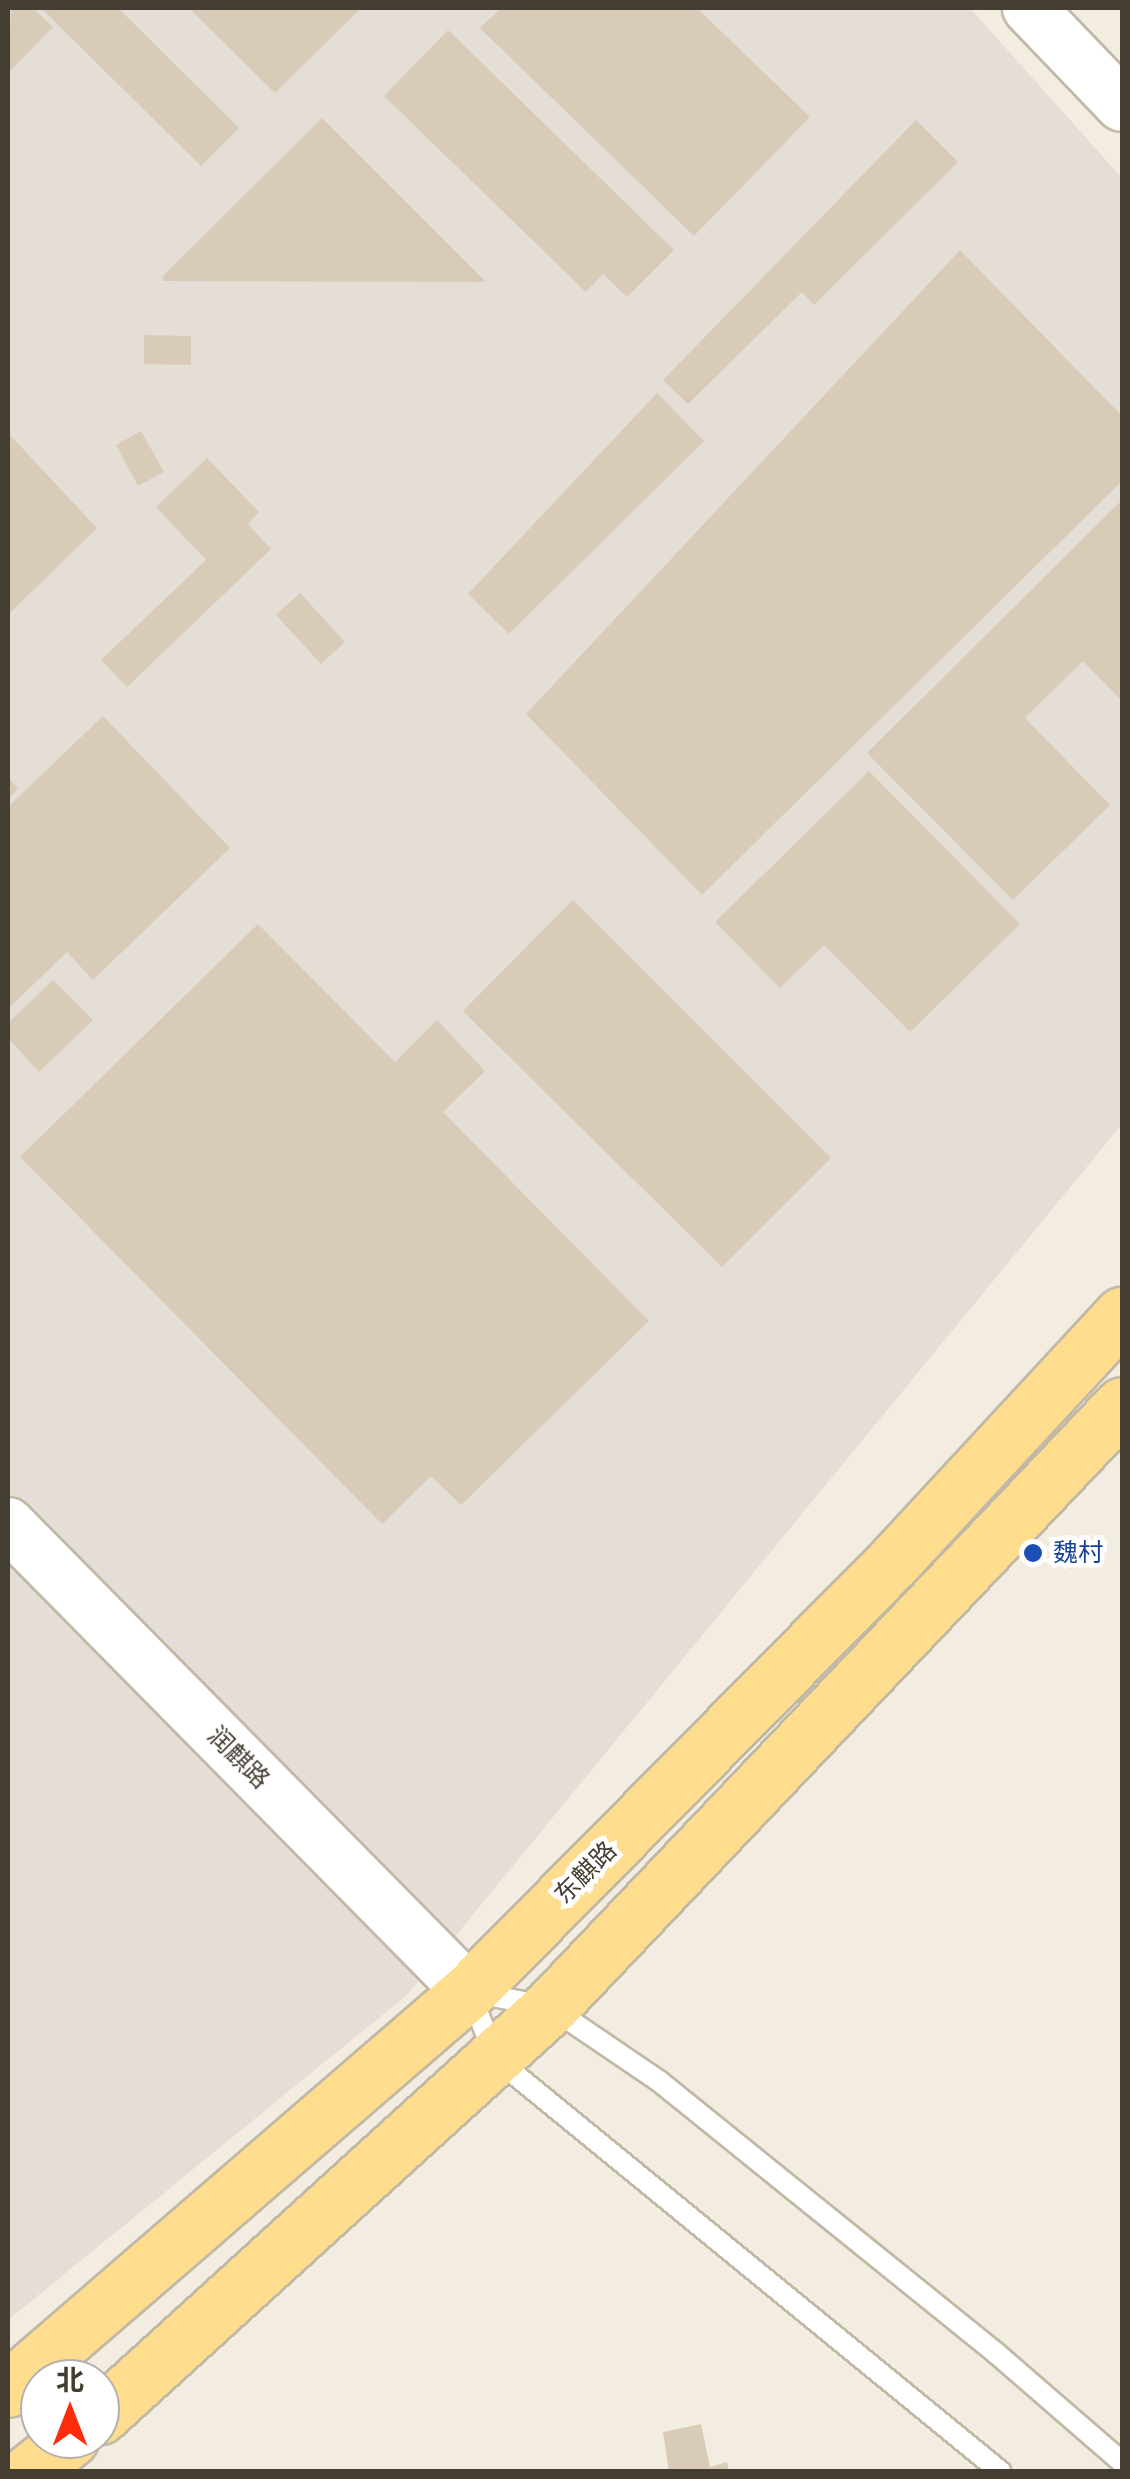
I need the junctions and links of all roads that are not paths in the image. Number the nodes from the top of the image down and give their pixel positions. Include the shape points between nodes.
1 (1029, 8) edge
2 (1122, 104) edge
3 (1122, 1315) edge
4 (1122, 1405) edge
5 (8, 1524) edge
6 (469, 1992) junction
7 (550, 2008) junction
8 (496, 2058) junction
9 (8, 2388) edge
10 (120, 2398) edge
11 (1122, 2462) edge
12 (1001, 2472) edge

1 - 2 street
3 - 6 main road, 东麒路 via 893,1562
4 - 7 main road
5 - 6 street, 润麒路
6 - 7 lane
6 - 8 lane
6 - 9 main road, 东麒路
7 - 8 main road
7 - 11 lane via 659,2081
8 - 10 main road
8 - 12 lane

